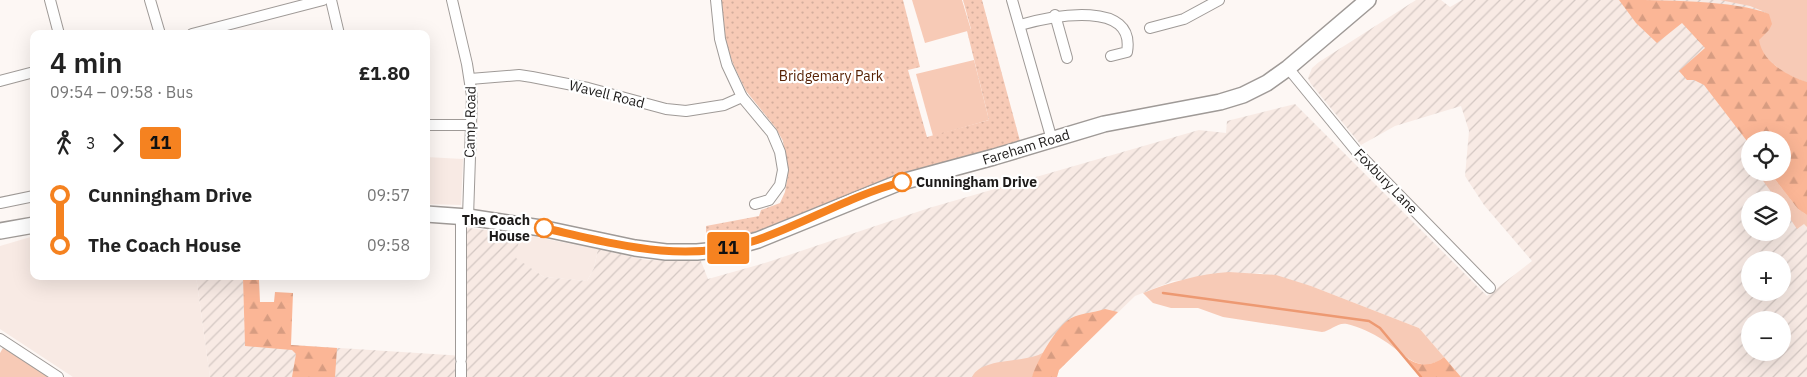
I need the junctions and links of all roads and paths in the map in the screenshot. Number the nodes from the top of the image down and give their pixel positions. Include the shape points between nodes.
1 (50, 0) edge
2 (150, 0) edge
3 (323, 0) edge
4 (331, 0) edge
5 (452, 0) edge
6 (716, 0) edge
7 (1012, 0) edge
8 (1219, 0) edge
9 (1368, 0) edge
10 (1055, 15) junction
11 (242, 22) junction
12 (1020, 25) junction
13 (1150, 28) dead end
14 (58, 30) edge
15 (159, 30) edge
16 (209, 30) edge
17 (244, 30) edge
18 (338, 30) edge
19 (1111, 56) dead end
20 (1067, 58) dead end
21 (1288, 68) junction
22 (30, 73) edge
23 (470, 79) junction
24 (0, 81) edge
25 (742, 97) junction
26 (471, 124) junction
27 (430, 125) edge
28 (1052, 140) junction
29 (30, 197) edge
30 (0, 203) edge
31 (755, 204) dead end
32 (430, 214) edge
33 (464, 217) junction
34 (30, 226) edge
35 (0, 231) edge
36 (1490, 288) dead end
37 (0, 340) edge
38 (58, 377) edge
39 (461, 377) edge

1 - 14 street
2 - 15 street
3 - 11 street
4 - 18 street
5 - 23 street, Camp Road
6 - 25 street via 724,56
7 - 12 street
8 - 13 street via 1184,19
9 - 21 main road, Fareham Road
10 - 12 street
10 - 19 street via 1091,9 1105,10 1120,17 1126,29 1127,52
10 - 20 street
11 - 16 street
11 - 17 street
12 - 28 street
21 - 28 main road, Fareham Road via 1267,84 1220,102 1121,120
21 - 36 street, Foxbury Lane via 1361,156
22 - 24 street
23 - 25 street, Wavell Road via 519,75 686,111 724,105
23 - 26 street, Camp Road
25 - 31 street via 772,133 783,170 776,194
26 - 27 street
26 - 33 street, Camp Road
28 - 33 main road, Fareham Road via 898,183 728,249 666,252
29 - 30 street
32 - 33 main road, Fareham Road
33 - 39 street, Camp Road
34 - 35 main road
37 - 38 street

